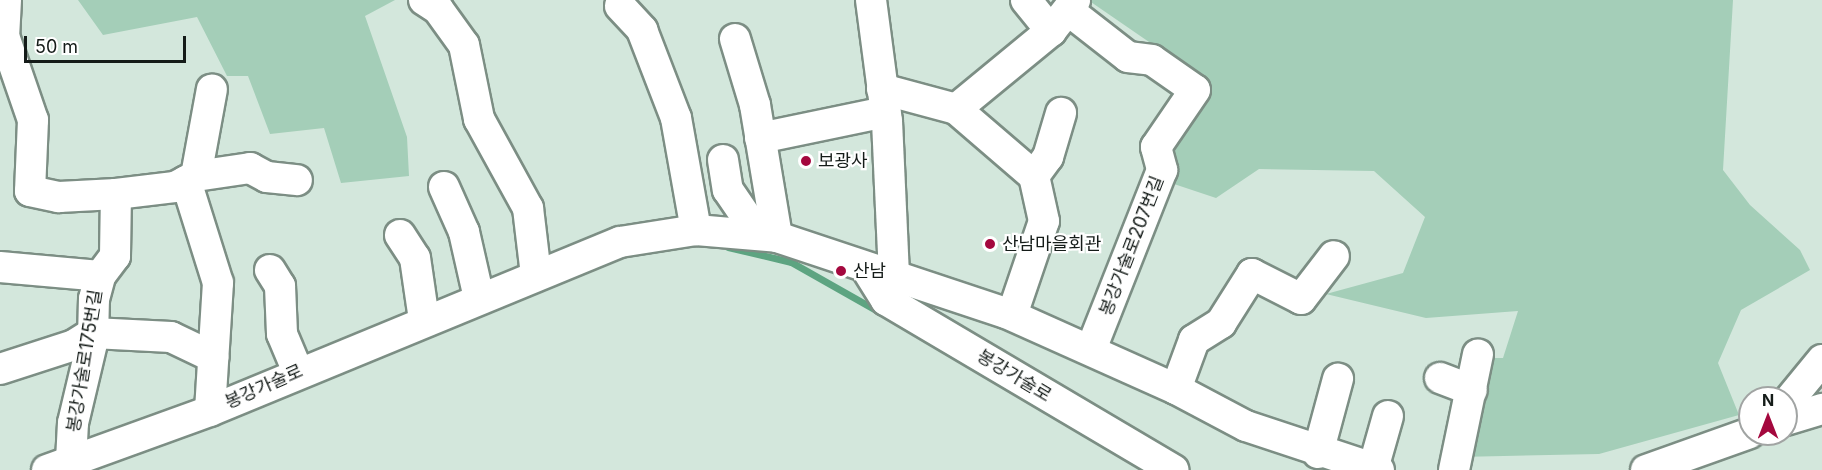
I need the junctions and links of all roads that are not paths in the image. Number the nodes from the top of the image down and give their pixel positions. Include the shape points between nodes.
1 (6, 0) edge
2 (871, 0) edge
3 (1026, 0) edge
4 (436, 3) edge
5 (620, 6) dead end
6 (1067, 12) edge
7 (735, 39) dead end
8 (212, 89) dead end
9 (884, 101) junction
10 (11, 105) edge
11 (956, 109) junction
12 (1061, 113) dead end
13 (760, 138) junction
14 (723, 160) dead end
15 (1034, 176) junction
16 (191, 179) junction
17 (297, 180) dead end
18 (444, 187) dead end
19 (117, 194) junction
20 (696, 230) junction
21 (400, 235) dead end
22 (768, 236) junction
23 (1334, 256) dead end
24 (0, 267) edge
25 (866, 268) junction
26 (270, 270) dead end
27 (536, 275) junction
28 (100, 276) junction
29 (894, 277) junction
30 (479, 298) junction
31 (1009, 314) junction
32 (424, 320) junction
33 (93, 333) junction
34 (1091, 349) junction
35 (1478, 354) dead end
36 (213, 357) junction
37 (1822, 360) edge
38 (972, 361) junction
39 (0, 369) edge
40 (298, 372) junction
41 (1440, 378) dead end
42 (1338, 379) dead end
43 (1176, 389) junction
44 (1798, 389) edge
45 (1472, 390) junction
46 (1822, 409) edge
47 (210, 411) junction
48 (1388, 416) dead end
49 (1798, 416) edge
50 (1738, 437) edge
51 (1318, 453) junction
52 (59, 466) edge
53 (1376, 469) edge
54 (1174, 470) edge
55 (1455, 470) edge
56 (1646, 470) edge

1 - 10 street via 4,36 24,86
2 - 9 street
3 - 6 street
4 - 27 street via 464,45 468,117 528,208
5 - 20 street via 642,30 675,118
6 - 11 street
6 - 34 street, 봉강가술로207번길 via 1128,57 1152,60 1195,90 1156,147 1162,170
7 - 13 street
8 - 16 street
9 - 11 street
9 - 13 street
9 - 29 street
10 - 19 street via 33,120 30,192 59,196
11 - 15 street
12 - 15 street via 1048,157
13 - 22 street
14 - 22 street via 728,190
15 - 31 street via 1044,221
16 - 17 street via 250,168 267,177
16 - 19 street via 176,187
16 - 36 street via 216,267
18 - 30 street via 464,232
19 - 28 street, 봉강가술로175번길 via 115,256
20 - 22 street, 봉강가술로
20 - 27 street, 봉강가술로 via 620,242
21 - 32 street via 415,258
22 - 25 street, 봉강가술로
23 - 43 street via 1301,299 1252,274 1221,323 1194,340
24 - 28 street
25 - 29 street, 봉강가술로
25 - 38 street, 봉강가술로 via 886,300
26 - 40 street via 280,286 282,334
27 - 30 street, 봉강가술로
28 - 33 street, 봉강가술로175번길
29 - 31 street, 봉강가술로
30 - 32 street, 봉강가술로
31 - 34 street, 봉강가술로
31 - 38 street
32 - 40 street, 봉강가술로
33 - 36 street via 171,337
33 - 39 street via 74,345
33 - 52 street, 봉강가술로175번길
34 - 43 street, 봉강가술로
35 - 45 street
36 - 47 street
37 - 44 street
38 - 54 street, 봉강가술로
40 - 47 street, 봉강가술로
41 - 45 street
42 - 51 street
43 - 51 street, 봉강가술로 via 1246,426
45 - 55 street
46 - 49 street
47 - 52 street, 봉강가술로
48 - 53 street
50 - 56 street
51 - 53 street, 봉강가술로

